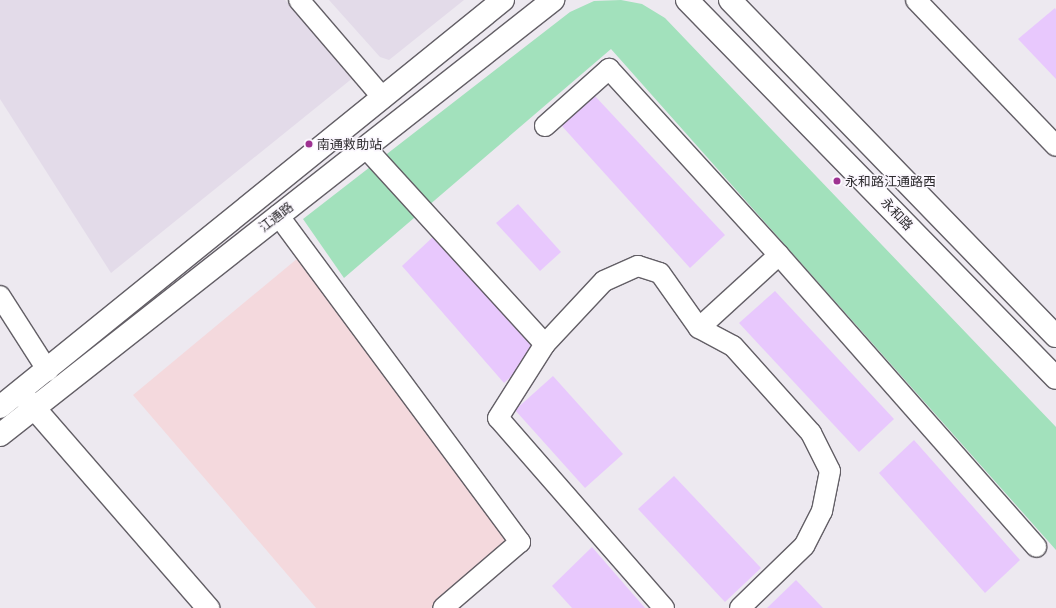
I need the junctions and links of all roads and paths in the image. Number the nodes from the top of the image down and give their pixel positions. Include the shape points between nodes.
1 (299, 0) edge
2 (503, 0) edge
3 (553, 0) edge
4 (687, 0) edge
5 (730, 0) edge
6 (916, 0) edge
7 (383, 98) junction
8 (545, 126) dead end
9 (1056, 146) edge
10 (365, 147) junction
11 (278, 215) junction
12 (779, 255) junction
13 (0, 296) edge
14 (699, 328) junction
15 (1056, 336) edge
16 (545, 344) junction
17 (48, 371) junction
18 (1056, 378) edge
19 (26, 400) junction
20 (0, 408) edge
21 (0, 435) edge
22 (1036, 547) dead end
23 (208, 608) edge
24 (443, 608) edge
25 (664, 608) edge
26 (740, 608) edge

1 - 7 street
2 - 7 main road, 江通路
3 - 10 main road, 江通路
4 - 18 main road, 永和路
5 - 15 main road
6 - 9 street
7 - 17 main road, 江通路
8 - 12 street via 609,69
10 - 11 main road, 江通路
10 - 16 street
11 - 19 main road, 江通路
11 - 24 street via 520,542
12 - 14 street
12 - 22 street
13 - 17 street
14 - 16 street via 660,273 638,266 604,281
14 - 26 street via 732,346 811,433 830,471 822,510 804,546
16 - 25 street via 498,418
17 - 19 main road, 江通路
19 - 20 main road, 江通路
19 - 21 main road, 江通路
19 - 23 main road

